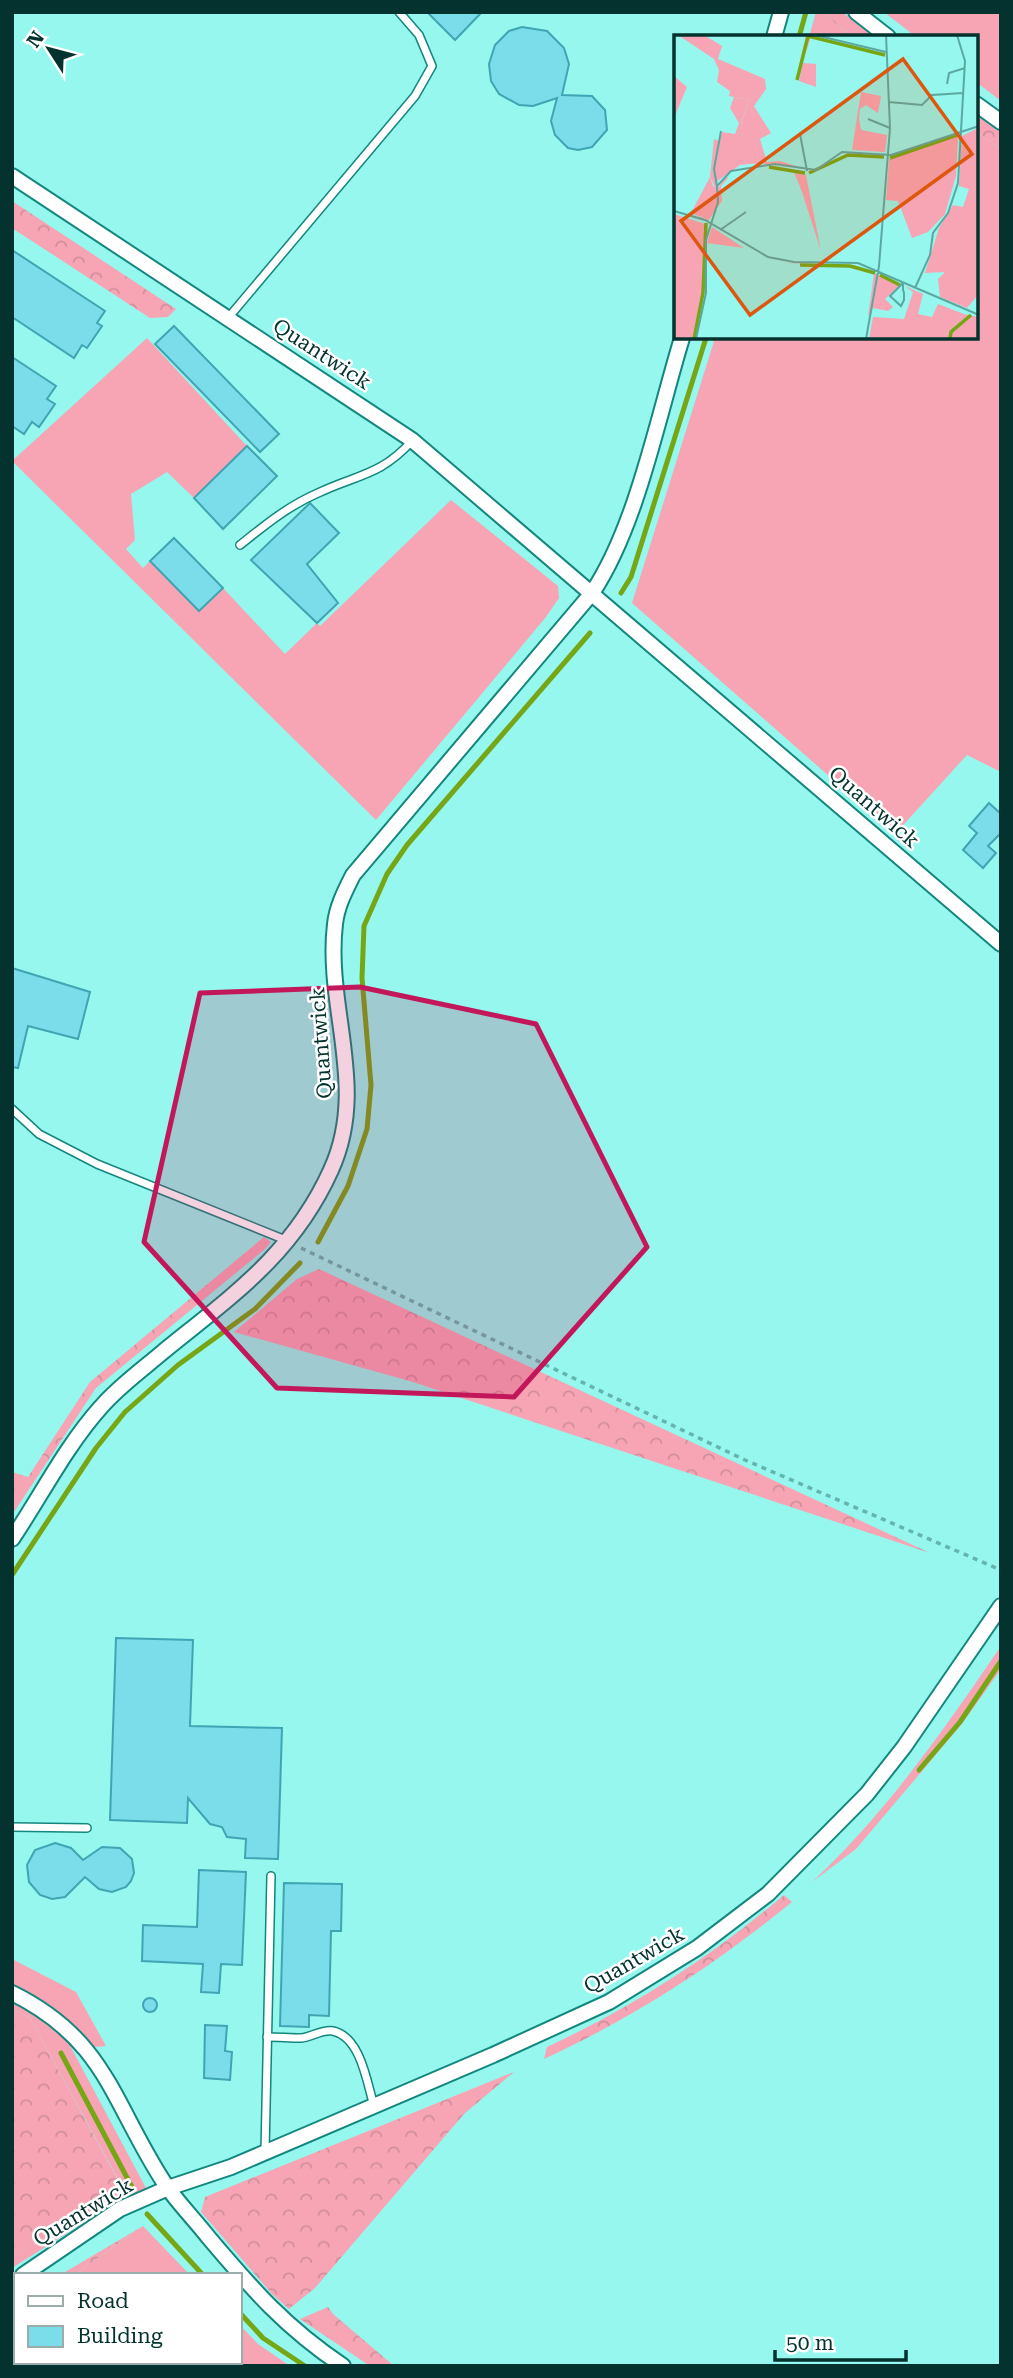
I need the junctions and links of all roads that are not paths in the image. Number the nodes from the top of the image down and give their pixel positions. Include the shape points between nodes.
1 (399, 12) edge
2 (781, 12) edge
3 (856, 12) edge
4 (775, 35) edge
5 (885, 35) edge
6 (978, 105) edge
7 (1001, 122) edge
8 (12, 176) edge
9 (228, 317) junction
10 (681, 340) edge
11 (412, 440) junction
12 (240, 545) dead end
13 (592, 593) junction
14 (1001, 944) edge
15 (12, 1110) edge
16 (289, 1242) junction
17 (12, 1539) edge
18 (1001, 1606) edge
19 (12, 1827) edge
20 (87, 1828) dead end
21 (271, 1876) dead end
22 (12, 1993) edge
23 (267, 2037) junction
24 (375, 2106) junction
25 (265, 2153) junction
26 (168, 2188) junction
27 (26, 2273) edge
28 (239, 2273) edge
29 (242, 2276) edge
30 (343, 2366) edge

1 - 9 lane via 419,35 432,66 415,96
2 - 4 street
3 - 5 street
6 - 7 street
8 - 9 street, Quantwick
9 - 11 street, Quantwick
10 - 13 street, Quantwick via 624,530
11 - 12 lane via 391,463 282,511
11 - 13 street, Quantwick
13 - 14 street, Quantwick
13 - 16 street, Quantwick via 353,875 341,899 335,956 347,1111 332,1168
15 - 16 lane via 39,1133 97,1164
16 - 17 street, Quantwick via 241,1289 101,1407
18 - 24 street, Quantwick via 867,1794 768,1894 697,1948 609,2001
19 - 20 lane
21 - 23 lane
22 - 26 street, Quantwick via 59,2020 88,2050
23 - 24 lane via 301,2038 331,2031 341,2035 359,2058
23 - 25 lane
24 - 25 street, Quantwick
25 - 26 street, Quantwick
26 - 27 street, Quantwick via 120,2209
26 - 28 street
29 - 30 street via 309,2343

